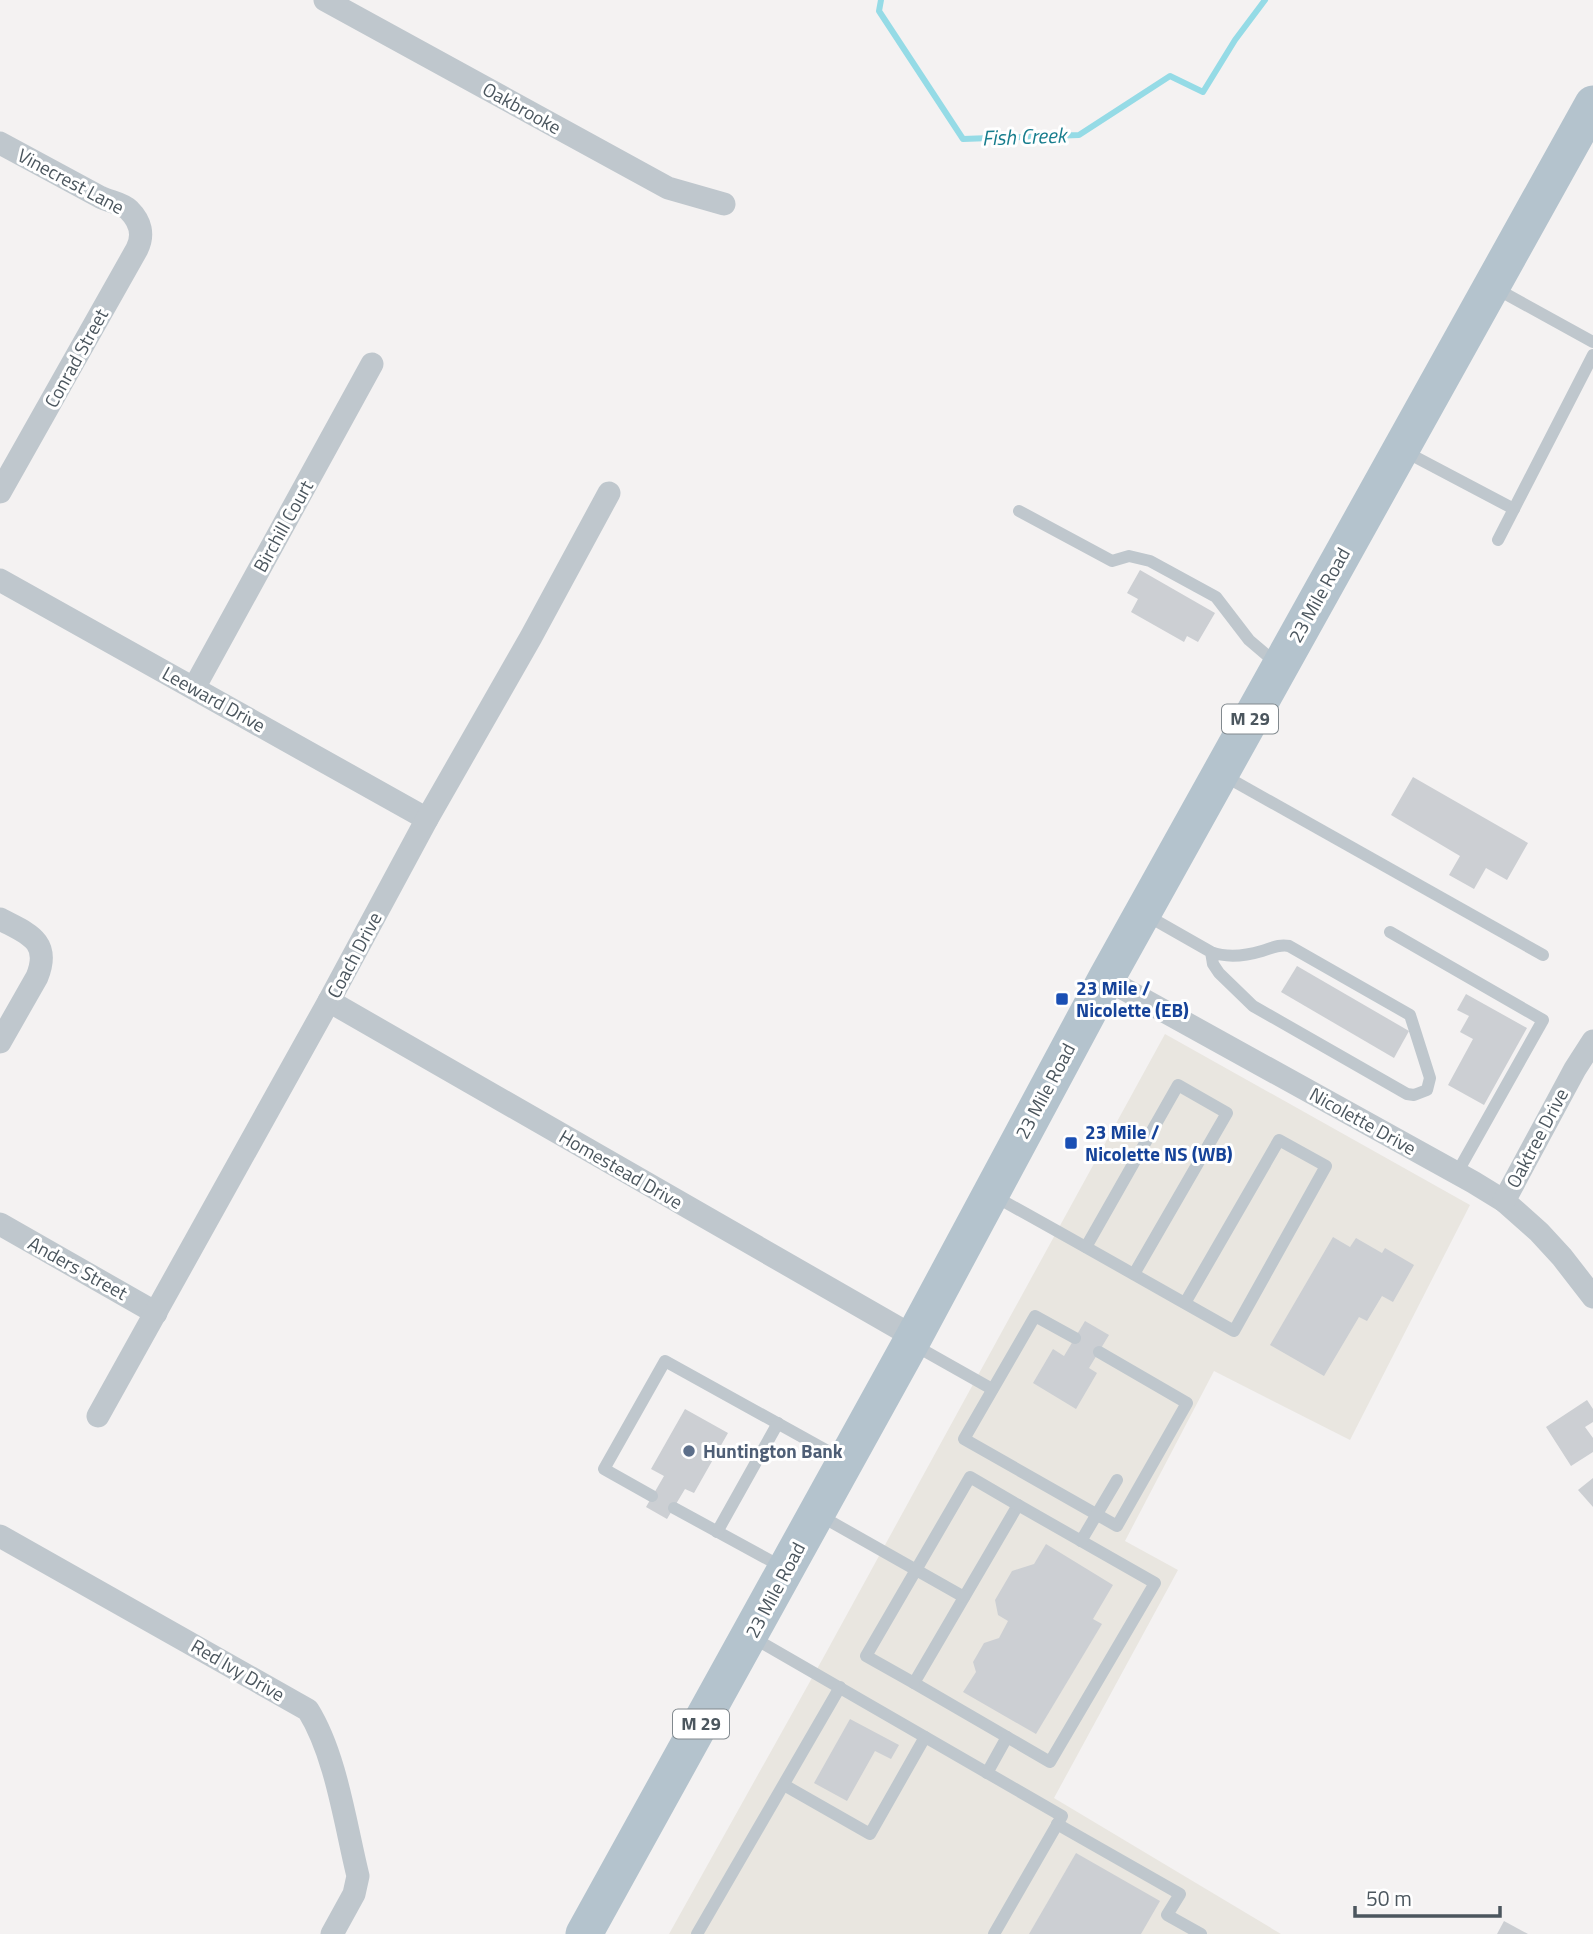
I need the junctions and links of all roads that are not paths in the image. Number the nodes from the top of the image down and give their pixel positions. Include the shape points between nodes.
1 (326, 0) edge
2 (1590, 116) edge
3 (0, 144) edge
4 (724, 204) dead end
5 (138, 222) joint
6 (1492, 286) junction
7 (1593, 342) edge
8 (1593, 355) edge
9 (372, 364) dead end
10 (1401, 449) junction
11 (0, 492) edge
12 (608, 493) dead end
13 (1514, 509) junction
14 (1019, 511) dead end
15 (1498, 540) dead end
16 (0, 580) edge
17 (1279, 667) junction
18 (194, 688) junction
19 (1220, 773) junction
20 (427, 819) junction
21 (1142, 913) junction
22 (0, 919) edge
23 (1390, 932) dead end
24 (1211, 952) junction
25 (1543, 955) dead end
26 (1106, 979) junction
27 (329, 1001) junction
28 (0, 1042) edge
29 (1592, 1045) edge
30 (1457, 1173) junction
31 (991, 1194) junction
32 (1504, 1200) junction
33 (0, 1224) edge
34 (1086, 1247) junction
35 (1133, 1274) junction
36 (1593, 1297) edge
37 (1185, 1303) junction
38 (156, 1313) junction
39 (1074, 1338) dead end
40 (912, 1340) junction
41 (1098, 1352) dead end
42 (992, 1389) junction
43 (98, 1416) dead end
44 (778, 1423) junction
45 (846, 1461) junction
46 (1116, 1480) dead end
47 (652, 1496) dead end
48 (1018, 1505) junction
49 (674, 1508) dead end
50 (816, 1514) junction
51 (1097, 1514) junction
52 (717, 1532) junction
53 (0, 1536) edge
54 (1081, 1541) junction
55 (786, 1569) junction
56 (917, 1570) junction
57 (964, 1597) junction
58 (750, 1636) junction
59 (914, 1683) junction
60 (840, 1687) junction
61 (925, 1737) junction
62 (1007, 1737) junction
63 (987, 1773) junction
64 (784, 1785) junction
65 (1057, 1825) junction
66 (332, 1934) edge
67 (584, 1934) edge
68 (697, 1934) edge
69 (995, 1934) edge
70 (1201, 1934) edge

1 - 4 street, Oakbrooke via 668,188
2 - 6 main road, 23 Mile Road / M 29
3 - 5 street, Vinecrest Lane via 128,209
5 - 11 street, Conrad Street via 141,241
6 - 7 lane
6 - 10 main road, 23 Mile Road / M 29
8 - 13 lane
9 - 18 street, Birchill Court
10 - 13 lane
10 - 17 main road, 23 Mile Road / M 29
12 - 20 street, Coach Drive
13 - 15 lane
14 - 17 lane via 1112,561 1129,556 1150,561 1216,597 1249,640
16 - 18 street, Leeward Drive
17 - 19 main road, 23 Mile Road / M 29
18 - 20 street, Leeward Drive
19 - 21 main road, 23 Mile Road / M 29
19 - 25 lane
20 - 27 street, Coach Drive
21 - 24 lane
21 - 26 main road, 23 Mile Road / M 29
22 - 28 street via 24,930 41,956 40,970
23 - 30 lane via 1543,1020
24 - 24 lane via 1219,973 1253,1006 1407,1094 1427,1090 1429,1069 1410,1015 1289,946 1229,956
26 - 30 street, Nicolette Drive
26 - 31 main road, 23 Mile Road / M 29
27 - 38 street, Coach Drive
27 - 40 street, Homestead Drive
29 - 32 street, Oaktree Drive
30 - 32 street, Nicolette Drive
31 - 34 lane
31 - 40 main road, 23 Mile Road / M 29
32 - 36 street, Nicolette Drive via 1562,1257
33 - 38 street, Anders Street
34 - 35 lane
34 - 35 lane via 1178,1085 1227,1113
35 - 37 lane
37 - 37 lane via 1234,1331 1326,1166 1279,1140
38 - 43 street, Coach Drive
39 - 42 lane via 1035,1316
40 - 42 lane
40 - 45 main road, 23 Mile Road / M 29
41 - 51 lane via 1186,1403 1117,1526
42 - 51 lane via 964,1438
44 - 45 lane
44 - 47 lane via 665,1361 604,1469
44 - 52 lane
45 - 50 main road, 23 Mile Road / M 29
46 - 51 lane
48 - 54 lane
48 - 56 lane via 970,1477
48 - 57 lane
49 - 52 lane
50 - 55 main road, 23 Mile Road / M 29
50 - 56 lane
51 - 54 lane
52 - 55 lane
53 - 66 street, Red Ivy Drive via 308,1710 331,1762 358,1876 354,1894
54 - 62 lane via 1155,1583 1050,1762
55 - 58 main road, 23 Mile Road / M 29
56 - 57 lane
56 - 59 lane via 866,1656
57 - 59 lane
58 - 60 lane
58 - 67 main road, 23 Mile Road / M 29
59 - 62 lane
60 - 61 lane
60 - 64 lane
61 - 63 lane
61 - 64 lane via 870,1834
62 - 63 lane
63 - 65 lane via 1062,1816
64 - 68 lane
65 - 69 lane
65 - 70 lane via 1180,1894 1167,1915

